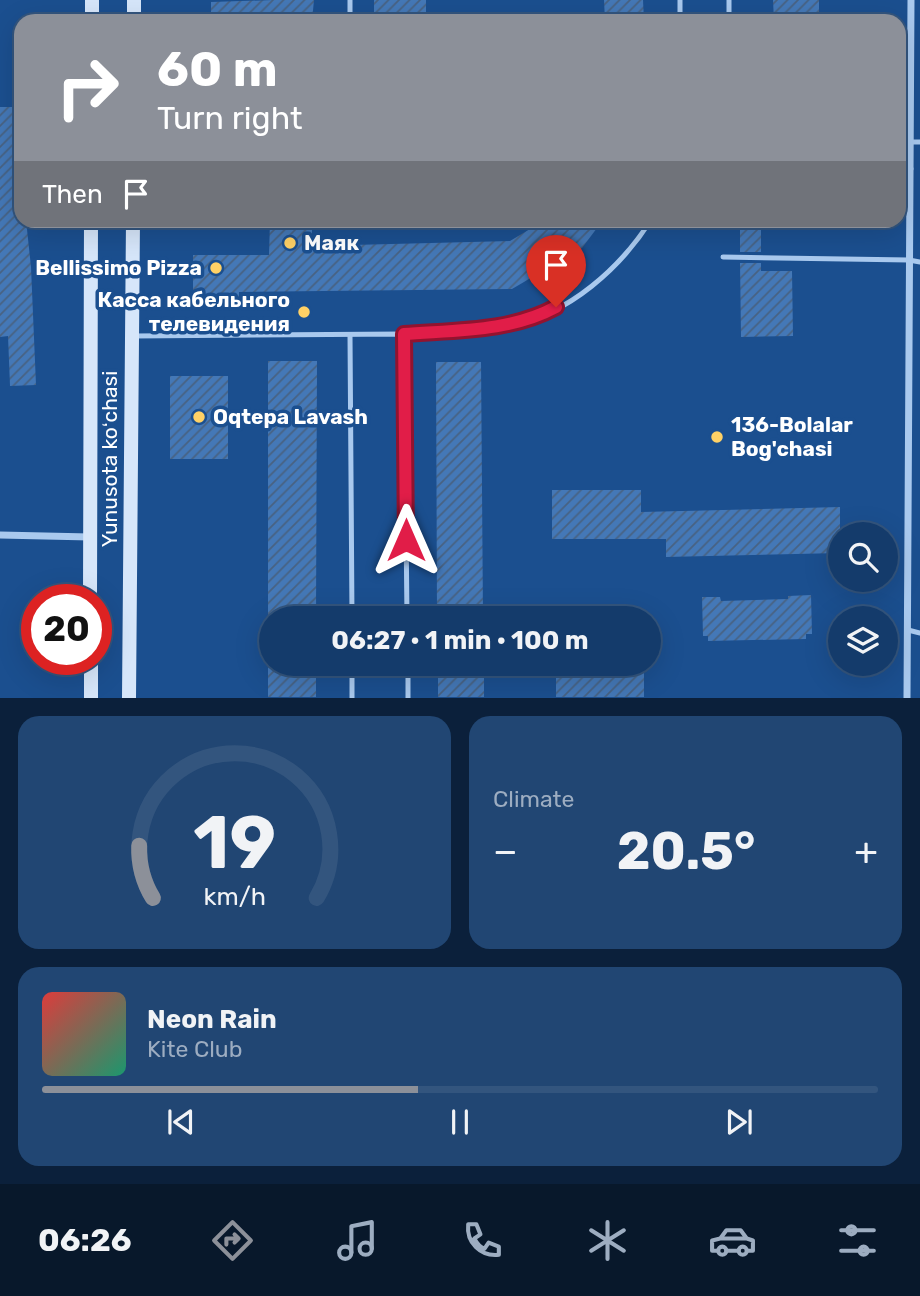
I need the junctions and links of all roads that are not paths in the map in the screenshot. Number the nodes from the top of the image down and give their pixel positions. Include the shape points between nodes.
1 (911, 0) edge
2 (916, 142) edge
3 (906, 169) edge
4 (911, 169) junction
5 (91, 228) edge
6 (132, 228) edge
7 (646, 228) edge
8 (723, 257) dead end
9 (909, 260) junction
10 (920, 262) edge
11 (404, 334) junction
12 (350, 335) junction
13 (132, 336) junction
14 (0, 535) edge
15 (90, 537) junction
16 (90, 584) edge
17 (352, 606) edge
18 (407, 606) edge
19 (908, 631) junction
20 (920, 633) edge
21 (91, 675) edge
22 (352, 676) edge
23 (408, 676) edge
24 (91, 698) edge
25 (130, 698) edge
26 (352, 698) edge
27 (408, 698) edge
28 (907, 698) edge

1 - 2 street
2 - 4 street
3 - 4 lane
4 - 9 street
5 - 15 main road, Yunusota koʻchasi
6 - 13 main road, Yunusota koʻchasi
7 - 11 lane via 615,265 542,315 513,324
8 - 9 lane
9 - 10 lane
9 - 19 street
11 - 12 lane
11 - 18 lane
12 - 13 lane
12 - 17 lane
13 - 25 main road, Yunusota koʻchasi
14 - 15 street
15 - 16 main road, Yunusota koʻchasi
19 - 20 lane
19 - 28 street
21 - 24 main road
22 - 26 lane
23 - 27 lane

